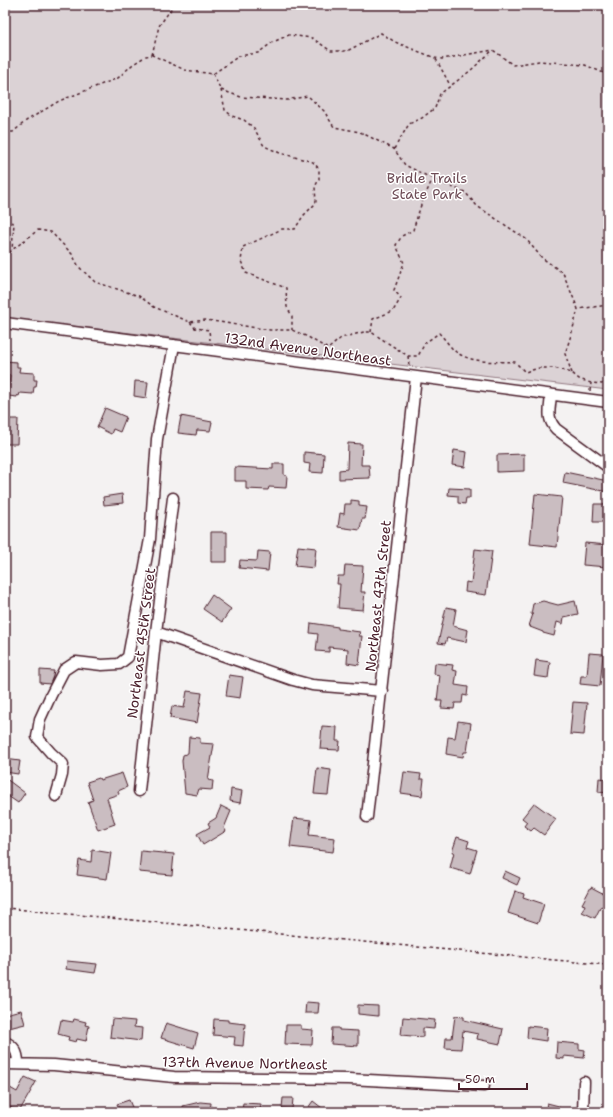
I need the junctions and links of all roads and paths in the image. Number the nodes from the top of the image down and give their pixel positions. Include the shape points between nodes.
1 (174, 5) edge
2 (493, 50) junction
3 (152, 55) junction
4 (436, 58) junction
5 (214, 74) junction
6 (608, 77) edge
7 (450, 85) junction
8 (221, 90) junction
9 (5, 132) edge
10 (394, 149) junction
11 (432, 179) junction
12 (5, 221) edge
13 (12, 250) junction
14 (5, 257) edge
15 (608, 305) edge
16 (578, 309) junction
17 (190, 322) junction
18 (5, 323) edge
19 (292, 330) junction
20 (371, 332) junction
21 (174, 345) junction
22 (211, 350) junction
23 (408, 356) junction
24 (409, 367) dead end
25 (572, 373) junction
26 (416, 377) junction
27 (608, 380) edge
28 (551, 395) junction
29 (608, 402) edge
30 (608, 467) edge
31 (173, 498) dead end
32 (156, 632) junction
33 (382, 690) junction
34 (138, 791) dead end
35 (56, 796) dead end
36 (368, 817) dead end
37 (5, 908) edge
38 (608, 965) edge
39 (5, 1042) edge
40 (5, 1064) edge
41 (18, 1064) junction
42 (584, 1082) dead end
43 (484, 1086) dead end
44 (583, 1112) edge

1 - 3 path via 159,26
2 - 4 path
2 - 6 path via 513,65 539,61 585,65
2 - 7 path
3 - 5 path via 185,70
3 - 9 path via 132,65 118,78 59,101 13,132
4 - 5 path via 381,34 347,51 330,51 312,38 289,35 258,53 239,56
4 - 7 path
5 - 8 path
7 - 10 path via 440,94 435,108 409,124
8 - 10 path via 240,97 287,100 308,96 334,127 360,132
8 - 19 path via 225,110 254,128 264,146 313,162 319,169 319,179 315,187 316,203 295,229 282,229 243,247 241,261 246,272 286,288
10 - 11 path via 405,165
11 - 16 path via 465,192 477,206 526,239 542,258 563,273
11 - 20 path via 413,230 402,236 396,245 404,263 394,290 402,298 393,310 373,319
12 - 13 path via 14,223
13 - 14 path
13 - 17 path via 38,230 51,232 72,254 78,267 94,282 139,296 154,307
15 - 16 path
16 - 25 path via 565,354
17 - 19 path via 206,320 270,330
17 - 22 path via 195,328 209,330
18 - 21 street, 132nd Avenue Northeast
19 - 20 path via 328,349 341,338
20 - 23 path
21 - 22 street, 132nd Avenue Northeast
21 - 35 street via 157,439 150,539 128,657 119,664 76,662 64,670 40,719 37,737 62,764 62,775
22 - 26 street, 132nd Avenue Northeast
23 - 24 path
23 - 25 path via 418,356 425,343 439,333 455,351 466,358 515,362 524,372 554,368
25 - 27 path via 579,379 591,383 602,384
26 - 28 street, 132nd Avenue Northeast
26 - 33 street, Northeast 47th Street
28 - 29 street, 132nd Avenue Northeast
28 - 30 street via 550,423
31 - 32 street, Northeast 45th Street
32 - 33 street via 312,685
32 - 34 street, Northeast 45th Street
33 - 36 street, Northeast 47th Street
37 - 38 path
39 - 41 street via 15,1049
40 - 41 street, 137th Avenue Northeast
41 - 43 street, 137th Avenue Northeast via 174,1077 349,1079
42 - 44 street

